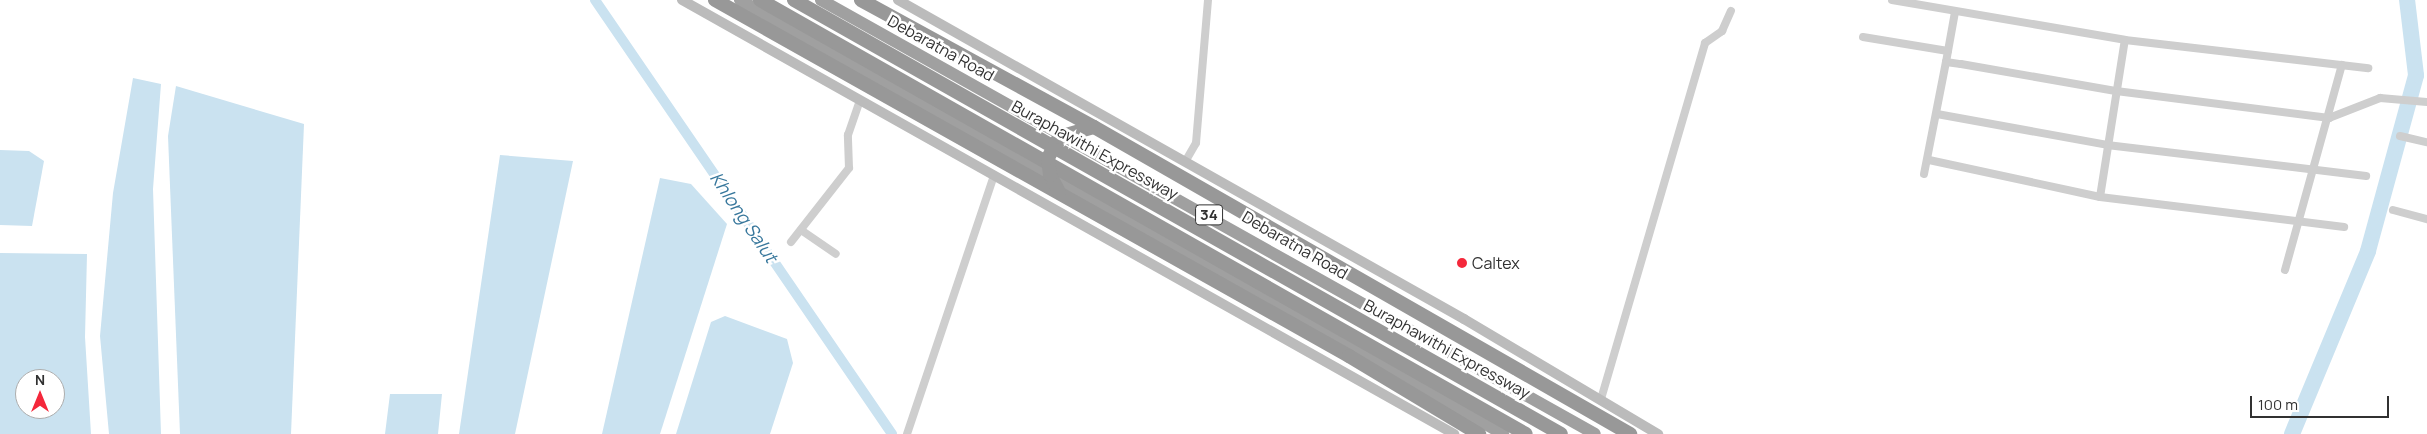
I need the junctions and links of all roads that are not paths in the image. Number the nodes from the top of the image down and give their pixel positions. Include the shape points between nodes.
1 (682, 0) edge
2 (715, 0) edge
3 (740, 0) edge
4 (760, 0) edge
5 (794, 0) edge
6 (821, 0) edge
7 (861, 0) edge
8 (898, 0) edge
9 (1208, 0) edge
10 (1892, 0) edge
11 (1731, 11) dead end
12 (1956, 12) junction
13 (1863, 37) dead end
14 (2125, 40) junction
15 (1948, 51) junction
16 (1946, 62) junction
17 (2342, 65) junction
18 (2368, 68) dead end
19 (2116, 91) junction
20 (860, 101) junction
21 (2423, 101) edge
22 (1937, 114) junction
23 (2329, 118) junction
24 (1094, 127) junction
25 (2400, 136) dead end
26 (2427, 142) edge
27 (2107, 145) junction
28 (1929, 160) junction
29 (1185, 162) junction
30 (2314, 171) junction
31 (1924, 174) dead end
32 (994, 175) junction
33 (2366, 176) dead end
34 (1059, 192) junction
35 (2100, 197) junction
36 (2393, 210) dead end
37 (2427, 219) edge
38 (2298, 222) junction
39 (2344, 227) dead end
40 (801, 230) junction
41 (791, 242) dead end
42 (836, 254) dead end
43 (2285, 270) dead end
44 (1601, 399) junction
45 (907, 434) edge
46 (1454, 434) edge
47 (1479, 434) edge
48 (1503, 434) edge
49 (1526, 434) edge
50 (1561, 434) edge
51 (1595, 434) edge
52 (1630, 434) edge
53 (1658, 434) edge

1 - 20 main road
2 - 34 highway
3 - 48 highway
4 - 49 highway, Buraphawithi Expressway, bridge
5 - 50 highway, Buraphawithi Expressway, bridge
6 - 51 highway, Debaratna Road / 34
7 - 24 highway
8 - 29 main road, Debaratna Road / 34
9 - 29 street via 1196,143
10 - 12 street
11 - 44 street via 1722,30 1705,43
12 - 14 street
12 - 15 street
13 - 15 street
14 - 17 street
14 - 19 street
15 - 16 street
16 - 19 street
16 - 22 street
17 - 18 street
17 - 23 street
19 - 23 street
19 - 27 street
20 - 32 main road
20 - 40 street via 848,135 849,168
21 - 23 street via 2385,98
22 - 27 street
22 - 28 street
23 - 30 street
24 - 34 highway, bridge via 1059,136 1051,151 1050,175
24 - 52 highway
25 - 26 street
27 - 30 street
27 - 35 street
28 - 31 street
28 - 35 street
29 - 44 main road, Debaratna Road / 34
30 - 33 street
30 - 38 street
32 - 45 street
32 - 46 main road
34 - 47 highway via 1349,356
35 - 38 street
36 - 37 street
38 - 39 street
38 - 43 street
40 - 41 street
40 - 42 street
44 - 53 main road, Debaratna Road / 34

